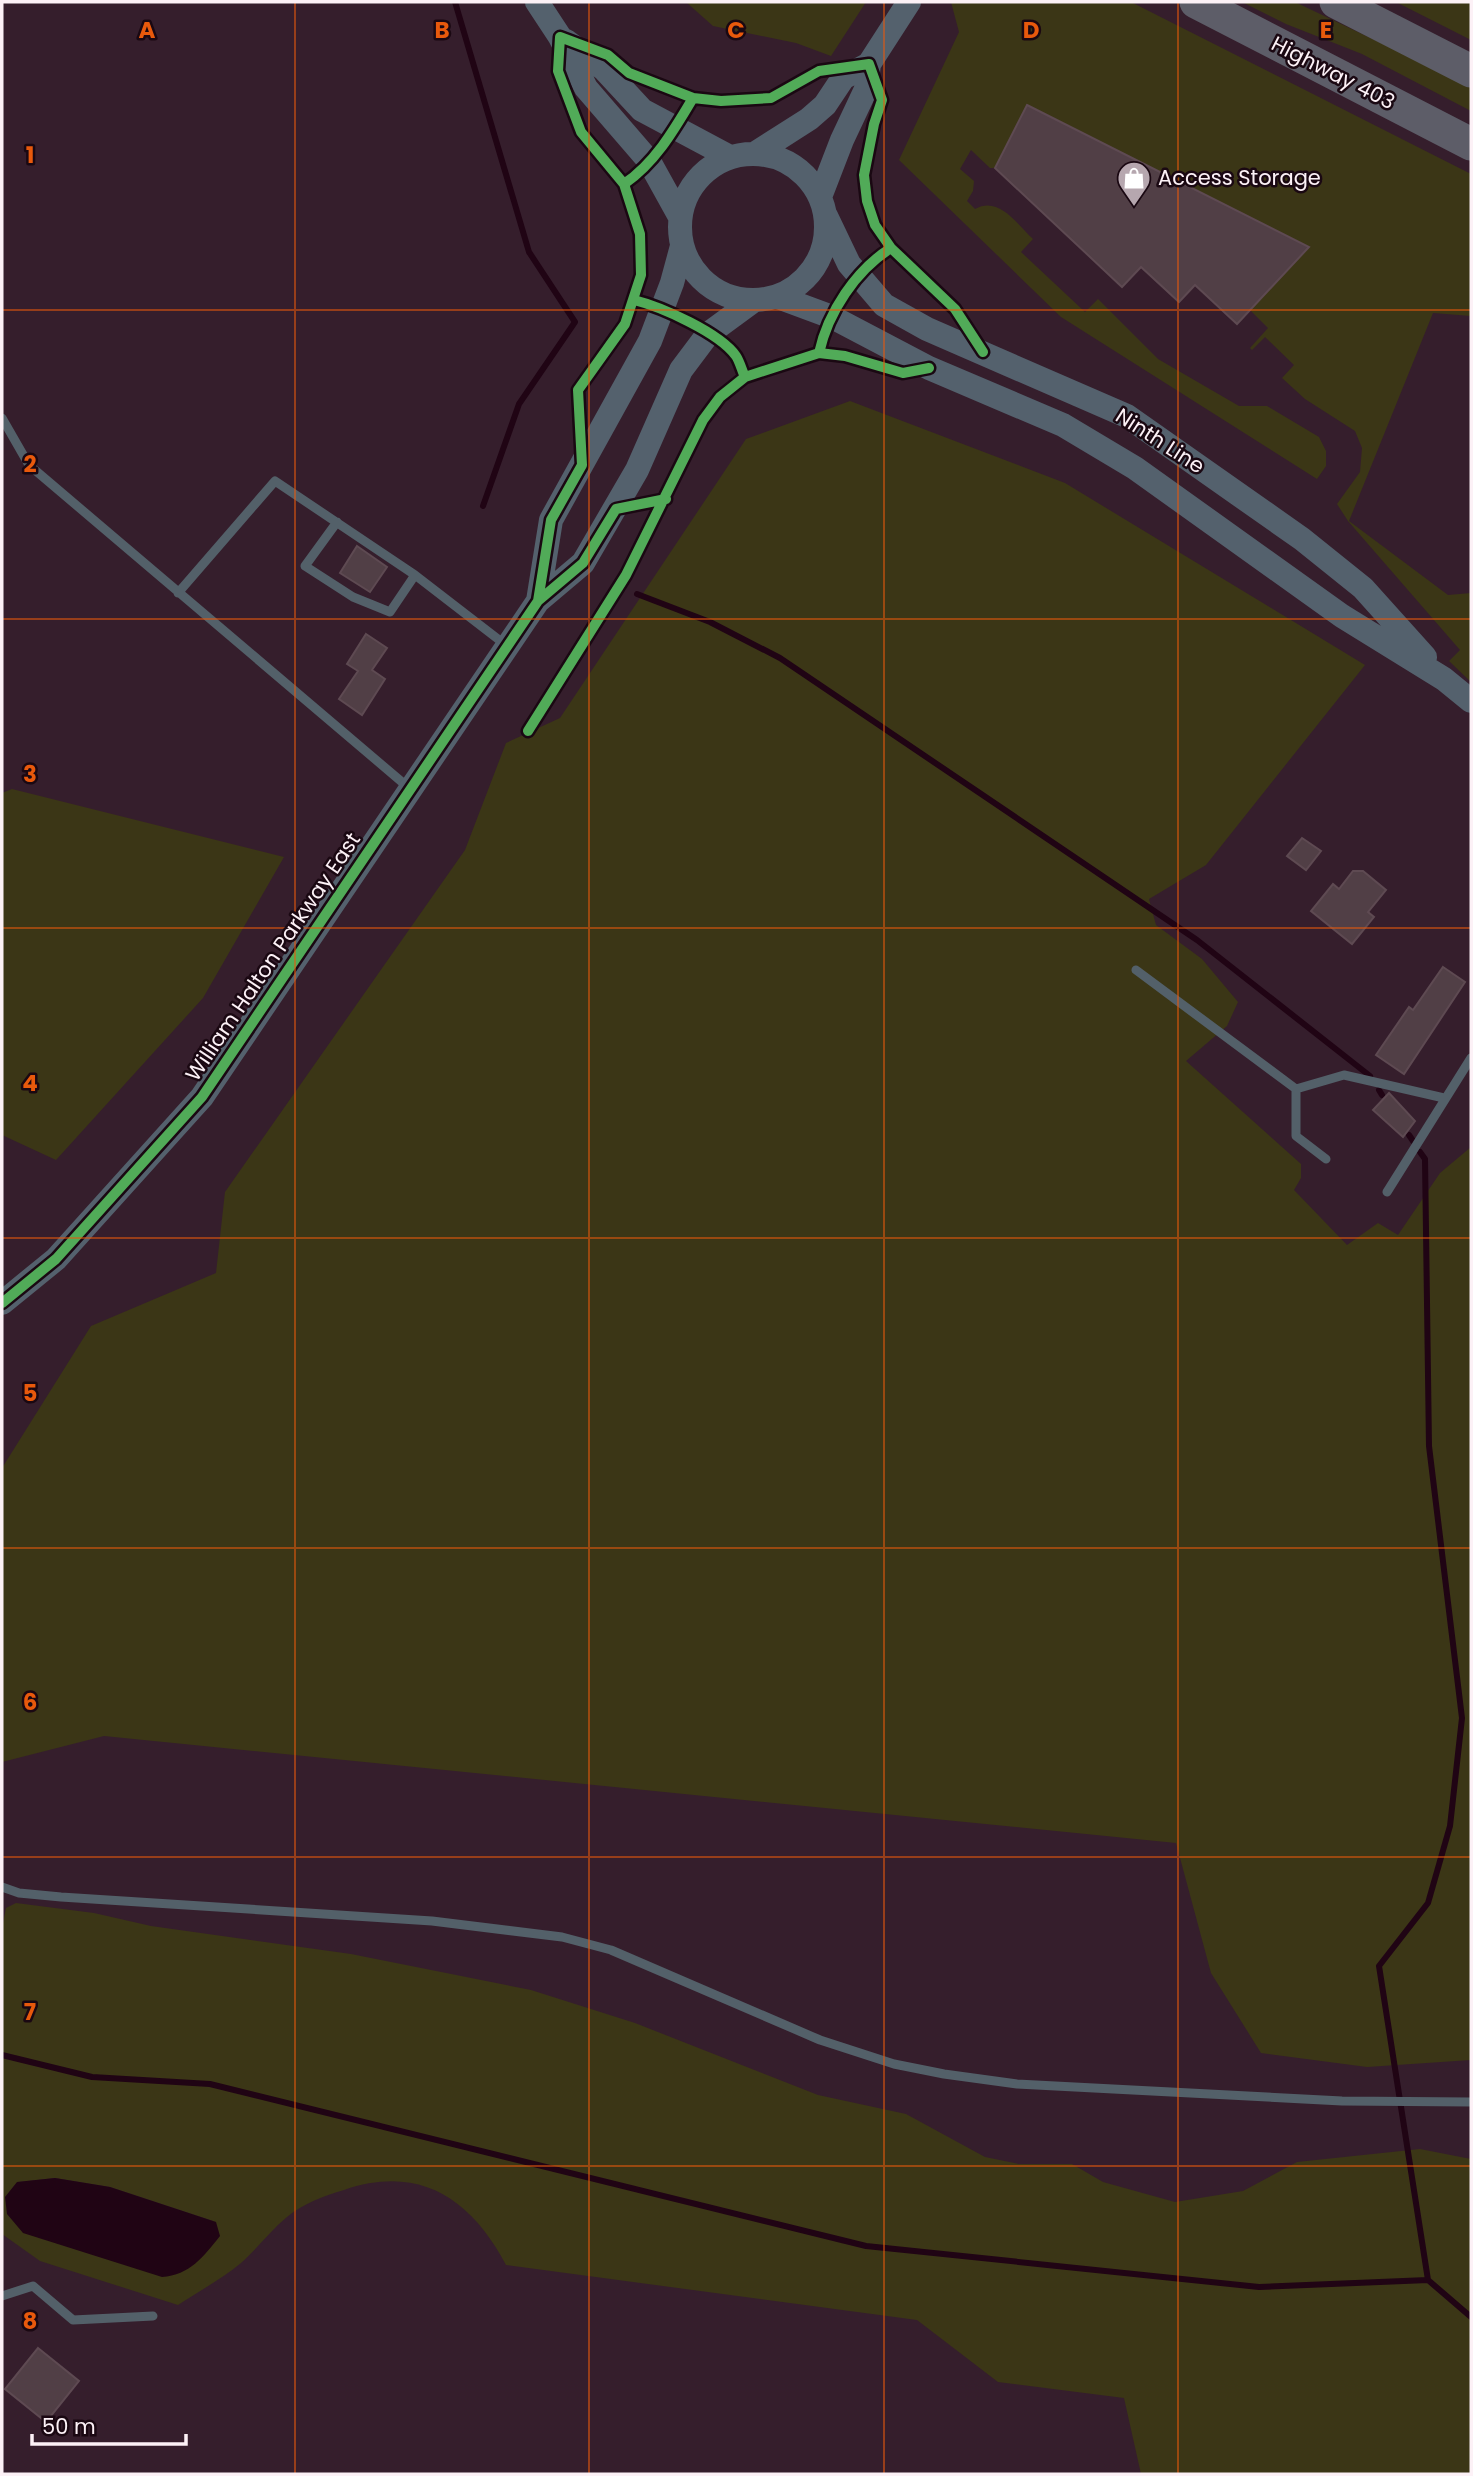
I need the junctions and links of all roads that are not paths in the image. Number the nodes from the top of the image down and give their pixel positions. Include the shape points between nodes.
1 (537, 2) edge
2 (909, 2) edge
3 (1196, 2) edge
4 (1336, 2) edge
5 (560, 37) junction
6 (869, 64) junction
7 (1471, 71) edge
8 (1471, 144) edge
9 (742, 156) junction
10 (823, 206) junction
11 (680, 217) junction
12 (682, 246) junction
13 (778, 297) junction
14 (753, 301) junction
15 (2, 418) edge
16 (337, 522) junction
17 (415, 575) junction
18 (178, 593) junction
19 (538, 601) junction
20 (507, 647) junction
21 (1444, 679) junction
22 (1471, 701) edge
23 (411, 789) junction
24 (1136, 970) dead end
25 (1471, 1058) edge
26 (1296, 1089) junction
27 (1444, 1098) junction
28 (1326, 1160) dead end
29 (1387, 1192) dead end
30 (2, 1303) edge
31 (2, 1886) edge
32 (1471, 2102) edge
33 (2, 2295) edge
34 (153, 2316) dead end

1 - 5 main road
2 - 6 main road
3 - 8 highway, Highway 403
4 - 7 highway
5 - 9 main road via 604,69 642,110
5 - 11 main road via 586,88 649,161
6 - 9 main road via 843,78 809,119
6 - 10 main road via 866,89
9 - 10 main road via 775,157 793,166 809,179
9 - 11 main road via 712,166 696,180
10 - 13 main road via 825,242 816,265 800,284
10 - 21 main road, Ninth Line via 849,264 884,305 927,329 1126,416 1268,514 1363,589
11 - 12 main road
12 - 14 main road via 692,268 708,286 729,297
12 - 19 main road, William Halton Parkway East via 650,341 551,520
13 - 14 main road
13 - 21 main road, Ninth Line via 832,317 929,368 1063,425 1135,468 1342,615
14 - 19 main road, William Halton Parkway East via 708,334 681,370 637,470 583,564
15 - 18 lane via 29,465
16 - 17 lane
16 - 17 lane via 305,566 353,597 390,612
16 - 18 lane via 275,481
17 - 20 lane
18 - 23 lane
19 - 20 main road, William Halton Parkway East
20 - 23 main road, William Halton Parkway East
21 - 22 main road, Ninth Line
23 - 30 main road, William Halton Parkway East via 202,1097 56,1259
24 - 26 lane
25 - 27 lane
26 - 27 lane via 1344,1075
26 - 28 lane via 1296,1136
27 - 29 lane
31 - 32 lane via 19,1893 61,1897 432,1921 562,1937 611,1950 820,2040 894,2064 944,2074 1017,2084 1342,2101
33 - 34 lane via 33,2286 73,2320

